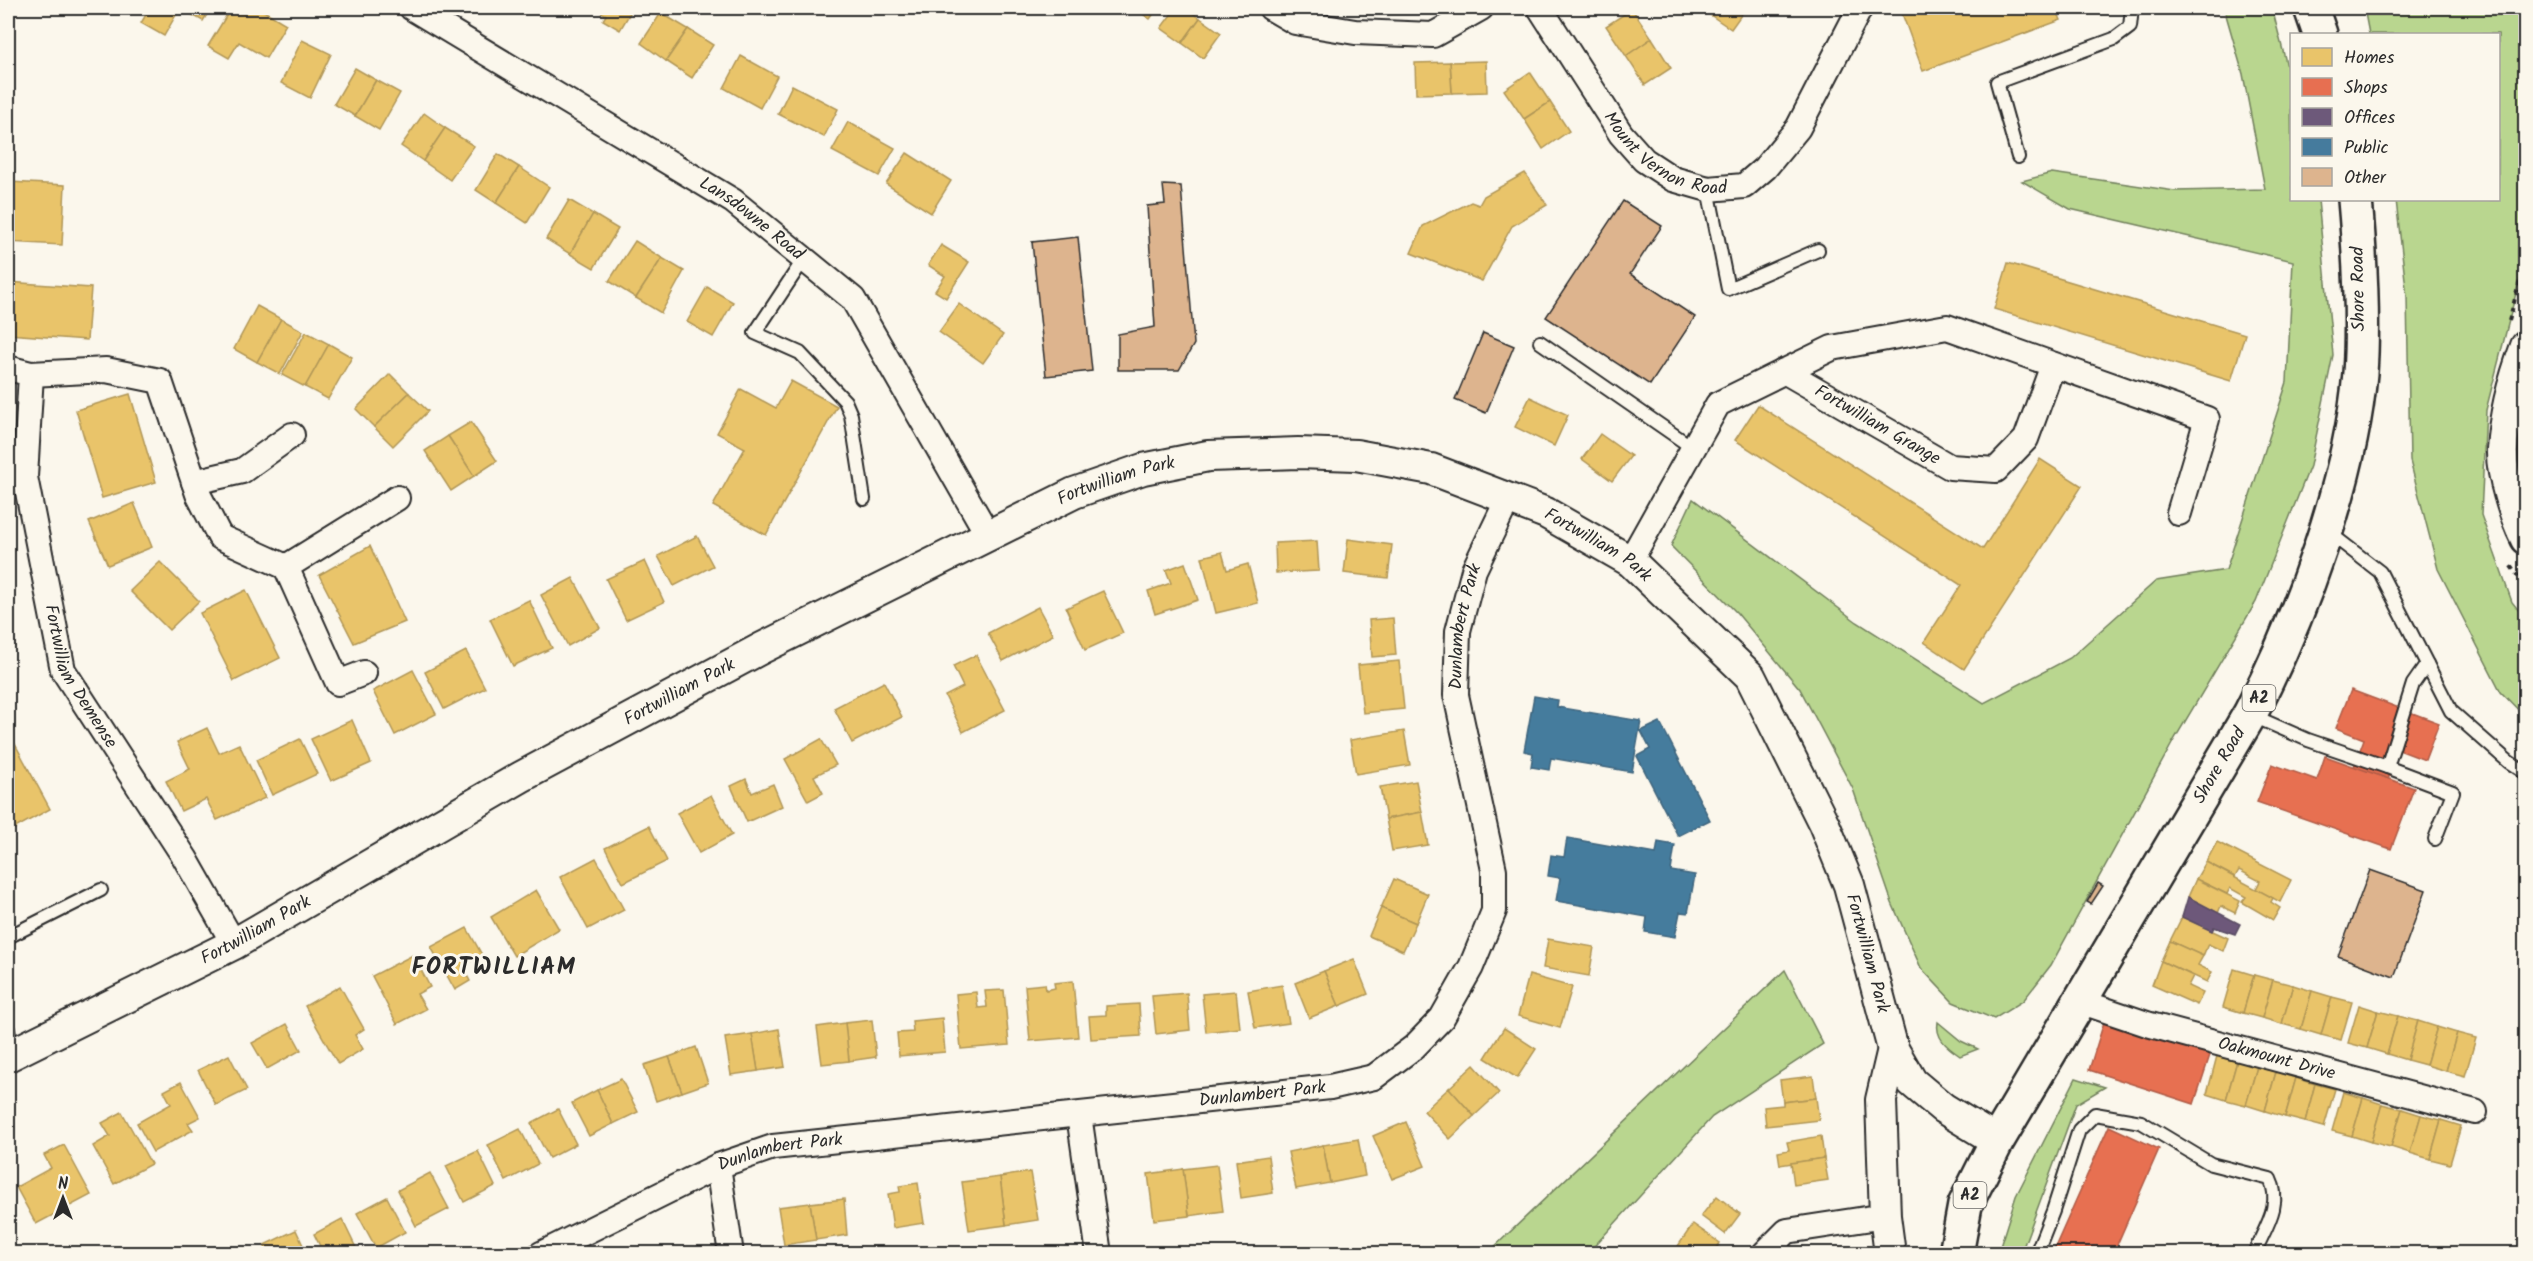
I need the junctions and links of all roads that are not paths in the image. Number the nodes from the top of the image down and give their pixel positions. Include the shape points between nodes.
1 (412, 8) edge
2 (1271, 8) edge
3 (1481, 8) edge
4 (1540, 8) edge
5 (1860, 8) edge
6 (2132, 8) edge
7 (2311, 8) edge
8 (2320, 33) edge
9 (2018, 157) dead end
10 (1708, 189) junction
11 (2355, 201) edge
12 (1818, 250) dead end
13 (804, 259) junction
14 (1540, 342) dead end
15 (2526, 346) edge
16 (2053, 365) junction
17 (8, 368) edge
18 (1784, 371) junction
19 (31, 374) junction
20 (291, 435) dead end
21 (1693, 448) junction
22 (194, 482) junction
23 (397, 498) dead end
24 (864, 499) dead end
25 (1508, 499) junction
26 (2179, 513) dead end
27 (2325, 530) junction
28 (988, 535) junction
29 (2526, 539) edge
30 (1630, 561) junction
31 (286, 567) junction
32 (2427, 664) junction
33 (364, 674) dead end
34 (2250, 714) junction
35 (2387, 767) junction
36 (2526, 772) edge
37 (2434, 839) dead end
38 (101, 890) dead end
39 (8, 937) edge
40 (234, 944) junction
41 (2079, 1001) junction
42 (9, 1046) edge
43 (1893, 1049) junction
44 (2475, 1112) dead end
45 (1079, 1115) junction
46 (1996, 1141) junction
47 (718, 1166) junction
48 (1885, 1216) junction
49 (541, 1254) edge
50 (731, 1254) edge
51 (1099, 1254) edge
52 (1764, 1254) edge
53 (1890, 1254) edge
54 (1956, 1254) edge
55 (2036, 1254) edge
56 (2253, 1254) edge

1 - 13 street, Lansdowne Road via 733,201
2 - 3 street via 1295,22 1345,31 1433,35
4 - 10 street, Mount Vernon Road via 1621,134 1644,160 1673,179
5 - 10 street, Mount Vernon Road via 1798,128 1765,168 1744,186
6 - 9 lane via 2130,27 2114,39 1997,82
7 - 8 main road
10 - 12 lane via 1728,289
11 - 27 main road, Shore Road / A2 via 2360,372 2350,440
13 - 24 lane via 755,333 800,353 845,401 851,415
13 - 28 street, Lansdowne Road via 853,299
14 - 21 lane
15 - 29 street via 2513,386 2502,451 2518,524
16 - 18 street, Fortwilliam Grange via 1947,327 1833,348
16 - 18 street, Fortwilliam Grange via 2026,440 1996,470 1950,467
16 - 26 street, Fortwilliam Grange via 2208,419
17 - 19 street
18 - 21 street, Fortwilliam Grange via 1718,404
19 - 22 street via 106,370 160,381
19 - 40 street, Fortwilliam Demense via 25,477 63,670 185,858
20 - 22 street via 242,471
21 - 30 street, Fortwilliam Grange
22 - 31 street via 220,537
23 - 31 street
25 - 28 street, Fortwilliam Park via 1431,469 1356,455 1208,456 1143,469 1074,493
25 - 30 street, Fortwilliam Park via 1546,513
25 - 45 street, Dunlambert Park via 1474,570 1458,632 1456,695 1494,870 1494,911 1471,967 1442,1018 1414,1047 1374,1077 1330,1087
27 - 32 lane via 2380,572
27 - 34 main road, Shore Road / A2 via 2274,669
28 - 40 street, Fortwilliam Park via 762,648 532,771
30 - 43 street, Fortwilliam Park via 1750,676 1824,824 1849,885
31 - 33 street via 338,683
32 - 35 lane via 2413,684
32 - 36 lane via 2451,711
34 - 35 lane via 2308,740
34 - 41 main road, Shore Road / A2
35 - 37 lane via 2453,792
38 - 39 lane
40 - 42 street, Fortwilliam Park
41 - 44 street, Oakmount Drive via 2146,1024
41 - 46 main road, Shore Road / A2
43 - 46 street, Fortwilliam Park via 1912,1082 1943,1108
43 - 48 street via 1881,1100
45 - 47 street, Dunlambert Park via 773,1147
45 - 51 street
46 - 54 main road, Shore Road / A2 via 1965,1205
47 - 49 street, Dunlambert Park
47 - 50 street
48 - 52 street via 1787,1231
48 - 53 street
55 - 56 lane via 2079,1130 2095,1114 2141,1122 2211,1164 2271,1179 2276,1192 2274,1208

